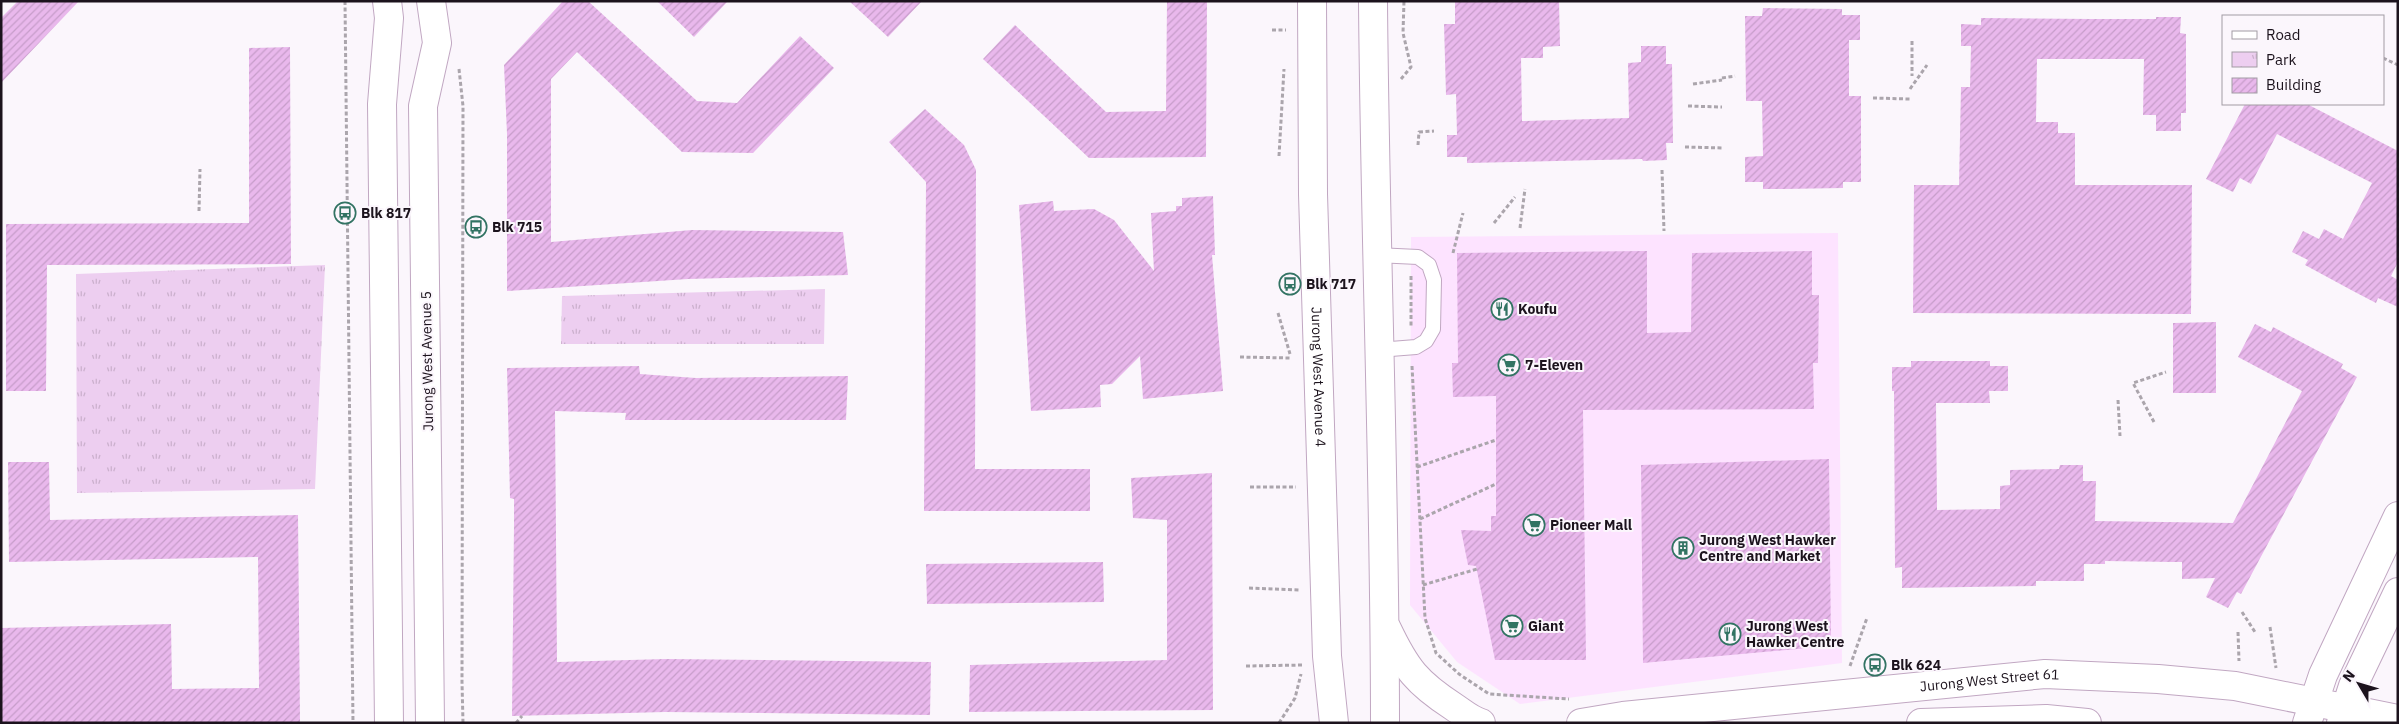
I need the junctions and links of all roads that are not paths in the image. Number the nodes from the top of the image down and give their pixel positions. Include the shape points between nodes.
1 (387, 1) edge
2 (431, 1) edge
3 (1312, 1) edge
4 (1373, 1) edge
5 (1376, 255) junction
6 (1378, 350) junction
7 (2398, 516) edge
8 (2398, 592) edge
9 (1385, 625) junction
10 (1316, 660) junction
11 (1577, 711) edge
12 (2310, 712) edge
13 (2343, 715) edge
14 (2398, 719) edge
15 (389, 723) edge
16 (430, 723) edge
17 (1315, 723) edge
18 (1334, 723) edge
19 (1385, 723) edge
20 (1481, 723) edge
21 (1921, 723) edge
22 (2087, 723) edge

1 - 15 street via 389,18 382,104
2 - 16 street, Jurong West Avenue 5 via 437,43 423,106
3 - 10 street, Jurong West Avenue 4 via 1312,194 1322,488
4 - 5 street
5 - 6 street
5 - 6 lane via 1418,257 1429,265 1434,280 1433,329 1426,341 1411,347
6 - 9 street
7 - 12 street via 2322,675
8 - 13 street
9 - 19 street
9 - 20 street via 1415,678
10 - 17 street via 1321,712
10 - 18 street, Jurong West Avenue 4
11 - 12 street, Jurong West Street 61 via 1624,716 2045,674 2236,686
12 - 13 street, Jurong West Street 61
13 - 14 street, Jurong West Street 61
21 - 22 street via 2046,719

